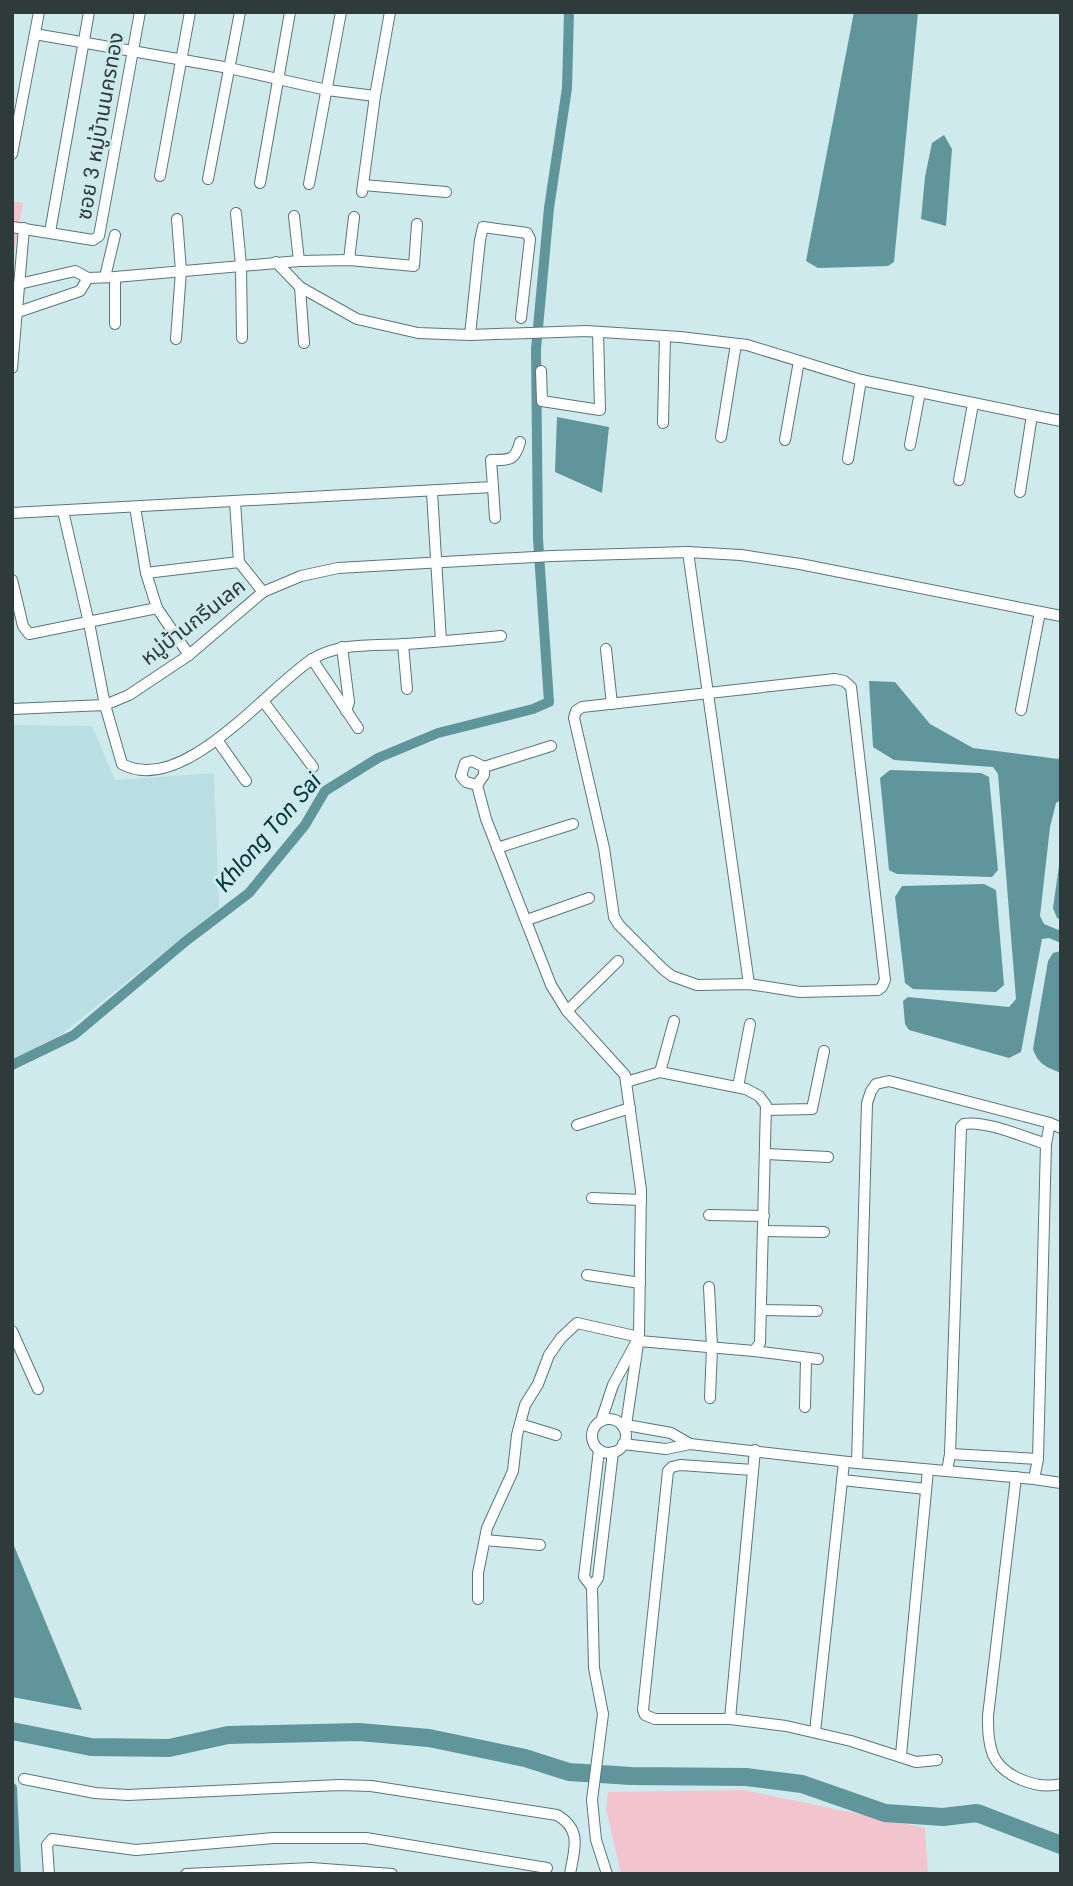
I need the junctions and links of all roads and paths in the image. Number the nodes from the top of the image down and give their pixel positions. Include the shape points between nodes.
1 (39, 12) edge
2 (89, 12) edge
3 (140, 12) edge
4 (190, 12) edge
5 (240, 12) edge
6 (290, 12) edge
7 (341, 12) edge
8 (390, 12) edge
9 (35, 34) junction
10 (84, 42) junction
11 (132, 51) junction
12 (181, 61) junction
13 (229, 68) junction
14 (278, 79) junction
15 (327, 90) junction
16 (374, 96) junction
17 (12, 154) edge
18 (160, 176) dead end
19 (208, 179) dead end
20 (260, 183) dead end
21 (309, 184) dead end
22 (446, 192) dead end
23 (236, 213) dead end
24 (294, 216) dead end
25 (354, 217) dead end
26 (177, 219) dead end
27 (417, 224) dead end
28 (12, 227) edge
29 (24, 228) junction
30 (50, 232) junction
31 (115, 235) dead end
32 (349, 260) junction
33 (299, 261) junction
34 (276, 262) junction
35 (241, 265) junction
36 (181, 271) junction
37 (110, 277) junction
38 (88, 278) junction
39 (19, 284) junction
40 (300, 287) junction
41 (18, 312) junction
42 (521, 317) dead end
43 (115, 324) dead end
44 (592, 332) junction
45 (470, 335) junction
46 (665, 336) junction
47 (242, 338) dead end
48 (176, 339) dead end
49 (304, 343) dead end
50 (736, 344) junction
51 (799, 361) junction
52 (12, 368) edge
53 (541, 371) dead end
54 (861, 380) junction
55 (920, 392) junction
56 (973, 404) junction
57 (1032, 415) junction
58 (1061, 421) edge
59 (663, 423) dead end
60 (721, 437) dead end
61 (785, 440) dead end
62 (520, 442) dead end
63 (910, 445) dead end
64 (848, 459) dead end
65 (959, 480) dead end
66 (493, 487) junction
67 (432, 492) junction
68 (1020, 492) dead end
69 (235, 501) junction
70 (135, 508) junction
71 (63, 511) junction
72 (12, 513) edge
73 (495, 518) dead end
74 (688, 552) junction
75 (239, 562) junction
76 (435, 564) junction
77 (146, 573) junction
78 (12, 580) edge
79 (262, 592) junction
80 (157, 608) junction
81 (1040, 612) junction
82 (1061, 616) edge
83 (89, 623) junction
84 (501, 636) dead end
85 (441, 641) junction
86 (403, 644) junction
87 (342, 647) junction
88 (607, 649) dead end
89 (189, 655) junction
90 (312, 659) junction
91 (407, 689) dead end
92 (708, 693) junction
93 (263, 701) junction
94 (612, 704) junction
95 (105, 705) junction
96 (12, 709) edge
97 (1021, 710) dead end
98 (346, 711) junction
99 (358, 728) dead end
100 (217, 740) junction
101 (551, 746) dead end
102 (313, 767) dead end
103 (484, 767) junction
104 (246, 781) dead end
105 (477, 785) junction
106 (573, 824) dead end
107 (498, 848) junction
108 (589, 898) dead end
109 (527, 920) junction
110 (618, 961) dead end
111 (749, 984) junction
112 (567, 1011) junction
113 (674, 1021) dead end
114 (750, 1024) dead end
115 (824, 1051) dead end
116 (660, 1072) junction
117 (626, 1082) junction
118 (738, 1087) junction
119 (630, 1108) junction
120 (766, 1110) junction
121 (577, 1125) dead end
122 (1055, 1126) edge
123 (1046, 1144) junction
124 (766, 1154) junction
125 (828, 1157) dead end
126 (592, 1198) dead end
127 (641, 1200) junction
128 (709, 1215) dead end
129 (764, 1216) junction
130 (764, 1231) junction
131 (824, 1232) dead end
132 (587, 1275) dead end
133 (640, 1283) junction
134 (709, 1287) dead end
135 (761, 1310) junction
136 (817, 1311) dead end
137 (12, 1331) edge
138 (639, 1339) junction
139 (712, 1348) junction
140 (754, 1352) junction
141 (38, 1389) dead end
142 (710, 1398) dead end
143 (806, 1407) dead end
144 (601, 1421) junction
145 (520, 1424) junction
146 (623, 1425) junction
147 (556, 1435) dead end
148 (623, 1444) junction
149 (690, 1444) junction
150 (599, 1450) junction
151 (755, 1450) junction
152 (613, 1452) junction
153 (950, 1454) junction
154 (1038, 1459) junction
155 (844, 1462) junction
156 (857, 1463) junction
157 (928, 1469) junction
158 (753, 1470) junction
159 (947, 1471) junction
160 (1016, 1477) junction
161 (1034, 1479) junction
162 (842, 1480) junction
163 (1061, 1483) edge
164 (926, 1489) junction
165 (485, 1540) junction
166 (540, 1545) dead end
167 (592, 1587) junction
168 (478, 1600) dead end
169 (730, 1719) junction
170 (815, 1732) junction
171 (901, 1755) junction
172 (937, 1760) dead end
173 (24, 1779) dead end
174 (1061, 1784) edge
175 (547, 1868) dead end
176 (48, 1874) edge
177 (187, 1874) edge
178 (392, 1874) edge
179 (570, 1874) edge
180 (607, 1874) edge

1 - 9 street
2 - 10 street
3 - 11 street, ซอย 3 หมู่บ้านนครทอง
4 - 12 street
5 - 13 street
6 - 14 street
7 - 15 street
8 - 16 street
9 - 10 street
9 - 17 street
10 - 11 street
10 - 30 street
11 - 12 street
11 - 30 street, ซอย 3 หมู่บ้านนครทอง via 99,236 93,240
12 - 13 street
12 - 18 street
13 - 14 street
13 - 19 street
14 - 15 street
14 - 20 street
15 - 16 street
15 - 21 street
16 - 22 street via 362,188
23 - 35 street
24 - 33 street
25 - 32 street
26 - 36 street
27 - 32 street via 414,267
28 - 29 street
29 - 30 street
29 - 39 street
31 - 37 street
32 - 33 street
33 - 34 street
34 - 35 street
34 - 40 street
35 - 36 street
35 - 47 street
36 - 37 street
36 - 48 street
37 - 38 street
37 - 43 street
38 - 39 street via 75,271
38 - 41 street via 80,291
39 - 41 street
40 - 45 street via 357,319 418,333
40 - 49 street
41 - 52 street
42 - 45 street via 530,239 518,230 483,228
44 - 45 street
44 - 46 street
44 - 53 street via 600,410 542,401
46 - 50 street
46 - 59 street
50 - 51 street
50 - 60 street
51 - 54 street
51 - 61 street
54 - 55 street
54 - 64 street
55 - 56 street
55 - 63 street
56 - 57 street
56 - 65 street
57 - 58 street
57 - 68 street
62 - 66 street via 517,454 508,460 491,460
66 - 67 street
66 - 73 street
67 - 69 street
67 - 76 street
69 - 70 street
69 - 75 street
70 - 71 street
70 - 77 street
71 - 72 street
71 - 83 street
74 - 76 street, หมู่บ้านกรีนเลค
74 - 81 street, หมู่บ้านกรีนเลค via 800,564
74 - 92 street
75 - 77 street
75 - 79 street
76 - 79 street, หมู่บ้านกรีนเลค via 338,568 300,576
76 - 85 street
77 - 80 street
78 - 83 street via 29,634
79 - 89 street, หมู่บ้านกรีนเลค
80 - 83 street
80 - 89 street
81 - 82 street, หมู่บ้านกรีนเลค
81 - 97 street
83 - 95 street
84 - 85 street
85 - 86 street
86 - 87 street
86 - 91 street
87 - 90 street
87 - 98 street via 349,702
88 - 94 street
89 - 95 street, หมู่บ้านกรีนเลค via 129,695
90 - 93 street
90 - 98 street
92 - 94 street
92 - 111 street
92 - 111 street via 835,679 851,687 884,984 878,990 800,992
93 - 100 street
93 - 102 street
94 - 111 street via 582,707 574,718 604,848 614,916 673,976 697,985
95 - 96 street, หมู่บ้านกรีนเลค
95 - 100 street via 122,764 128,767 159,769
98 - 99 street
100 - 104 street
101 - 103 street
103 - 105 street
103 - 105 street via 471,761 462,770 466,782
105 - 107 street
106 - 107 street
107 - 109 street
108 - 109 street
109 - 112 street via 551,985
110 - 112 street
112 - 117 street via 625,1075
113 - 116 street
114 - 118 street
115 - 120 street via 812,1109
116 - 117 street
116 - 118 street
117 - 119 street
118 - 120 street via 759,1096
119 - 121 street
119 - 127 street
120 - 124 street
122 - 123 street
122 - 156 street via 889,1081 876,1084 871,1091 867,1103
123 - 153 street via 985,1126 970,1123 961,1127
123 - 154 street
124 - 125 street
124 - 129 street
126 - 127 street
127 - 133 street
128 - 129 street
129 - 130 street
130 - 131 street
130 - 135 street
132 - 133 street
133 - 138 street
134 - 139 street
135 - 136 street
135 - 140 street via 760,1343
137 - 141 street
138 - 139 street
138 - 144 street
138 - 145 street via 577,1322 549,1355
138 - 146 street
139 - 140 street
139 - 142 street
140 - 143 street via 812,1359
144 - 146 street
144 - 150 street via 592,1438
145 - 147 street
145 - 165 street via 513,1471
146 - 148 street
146 - 149 street via 671,1433
148 - 149 street via 666,1449
148 - 152 street
149 - 151 street
150 - 152 street
150 - 167 street via 584,1577
151 - 155 street
151 - 158 street
152 - 167 street via 598,1578
153 - 154 street
153 - 159 street
154 - 161 street
155 - 156 street
155 - 162 street
156 - 157 street
157 - 159 street
157 - 164 street
158 - 169 street
158 - 169 street via 680,1465 668,1471 643,1710 655,1719
159 - 160 street
160 - 161 street
160 - 174 street via 988,1735 994,1757 1014,1776 1035,1785
161 - 163 street
162 - 164 street
162 - 170 street
164 - 171 street
165 - 166 street
165 - 168 street
167 - 180 street via 594,1668 604,1714 592,1800 596,1840
169 - 170 street
170 - 171 street
171 - 172 street via 916,1762
173 - 179 street via 128,1796 372,1786 558,1815 571,1825 575,1839
175 - 176 street via 366,1838 273,1838 136,1850 52,1839 47,1845
177 - 178 street via 311,1868

